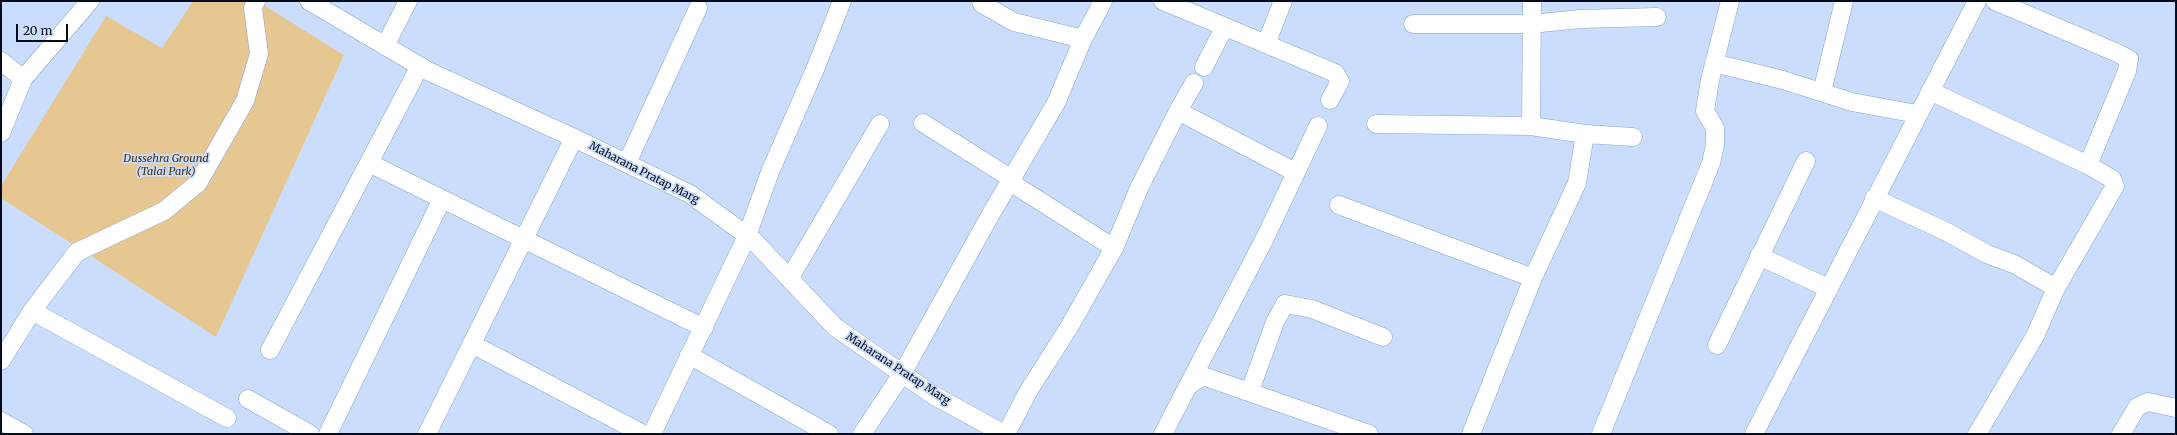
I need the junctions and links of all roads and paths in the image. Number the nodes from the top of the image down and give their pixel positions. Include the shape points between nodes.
1 (90, 1) edge
2 (256, 1) edge
3 (309, 1) edge
4 (408, 1) edge
5 (842, 1) edge
6 (981, 1) edge
7 (1103, 1) edge
8 (1163, 1) edge
9 (1283, 1) edge
10 (1532, 1) edge
11 (1730, 1) edge
12 (1844, 1) edge
13 (1977, 1) edge
14 (1995, 1) edge
15 (698, 8) dead end
16 (1657, 17) dead end
17 (1412, 24) dead end
18 (1532, 24) junction
19 (1224, 28) junction
20 (1083, 39) junction
21 (1266, 44) junction
22 (385, 46) junction
23 (1, 61) edge
24 (1714, 63) junction
25 (420, 66) junction
26 (1204, 67) dead end
27 (23, 79) junction
28 (1194, 83) dead end
29 (1930, 91) junction
30 (1822, 92) junction
31 (1330, 100) dead end
32 (1178, 111) junction
33 (1917, 114) junction
34 (923, 123) dead end
35 (880, 124) dead end
36 (1376, 124) dead end
37 (1318, 126) dead end
38 (1531, 126) junction
39 (1, 133) edge
40 (1585, 134) junction
41 (1633, 137) dead end
42 (574, 138) junction
43 (1806, 161) dead end
44 (369, 163) junction
45 (627, 163) junction
46 (2088, 165) junction
47 (1295, 172) junction
48 (1011, 180) junction
49 (1874, 198) junction
50 (442, 199) junction
51 (1339, 205) dead end
52 (747, 236) junction
53 (524, 239) junction
54 (1114, 248) junction
55 (1759, 256) junction
56 (1533, 278) junction
57 (789, 279) junction
58 (1828, 288) junction
59 (2056, 288) junction
60 (32, 311) junction
61 (704, 328) junction
62 (1383, 337) dead end
63 (472, 344) junction
64 (1717, 345) dead end
65 (270, 350) dead end
66 (689, 355) junction
67 (1, 361) edge
68 (902, 374) junction
69 (1188, 386) junction
70 (1250, 391) junction
71 (248, 399) dead end
72 (2176, 408) edge
73 (227, 418) dead end
74 (1, 421) edge
75 (1760, 432) edge
76 (24, 434) edge
77 (310, 434) edge
78 (328, 434) edge
79 (427, 434) edge
80 (643, 434) edge
81 (652, 434) edge
82 (830, 434) edge
83 (862, 434) edge
84 (1005, 434) edge
85 (1163, 434) edge
86 (1369, 434) edge
87 (1471, 434) edge
88 (1601, 434) edge
89 (1977, 434) edge
90 (2121, 434) edge

1 - 27 street
2 - 60 street via 253,8 259,54 245,101 198,182 164,211 76,252
3 - 22 street, Maharana Pratap Marg
4 - 22 street
5 - 52 street via 770,172
6 - 20 street via 1014,22
7 - 20 street
8 - 19 street
9 - 21 street
10 - 18 street
11 - 24 street
12 - 30 street
13 - 29 street
14 - 46 street via 2128,59 2127,71
15 - 45 street
16 - 18 street via 1580,19
17 - 18 street
18 - 38 street
19 - 21 street
19 - 26 street
20 - 48 street via 1056,103
21 - 31 street via 1335,73 1340,81
22 - 25 street, Maharana Pratap Marg
23 - 27 street
24 - 30 street
24 - 88 street via 1705,111 1715,128 1716,145 1711,163
25 - 42 street, Maharana Pratap Marg
25 - 44 street
27 - 39 street
28 - 32 street
29 - 33 street
29 - 46 street
30 - 33 street via 1852,102
32 - 47 street
32 - 54 street via 1140,186
33 - 49 street
34 - 48 street
35 - 57 street
36 - 38 street
37 - 47 street
38 - 40 street
40 - 41 street
40 - 56 street via 1577,183
42 - 45 street, Maharana Pratap Marg
42 - 53 street
43 - 55 street
44 - 50 street
44 - 65 street
45 - 52 street, Maharana Pratap Marg via 690,194
46 - 59 street via 2112,179 2115,186
47 - 69 street via 1265,238
48 - 54 street
48 - 68 street
49 - 58 street
49 - 59 street via 1987,254 2014,264
50 - 53 street
50 - 78 street
51 - 56 street
52 - 57 street, Maharana Pratap Marg
52 - 61 street
53 - 61 street
53 - 63 street
54 - 84 street
55 - 58 street
55 - 64 street
56 - 87 street
57 - 68 street, Maharana Pratap Marg via 835,327
58 - 75 street
59 - 89 street via 2034,336
60 - 67 street
60 - 73 street
61 - 66 street
62 - 70 street via 1312,309 1285,304 1275,322
63 - 79 street
63 - 80 street
66 - 81 street
66 - 82 street
68 - 83 street
68 - 84 street, Maharana Pratap Marg via 933,395
69 - 70 street via 1203,376
69 - 85 street
70 - 86 street
71 - 77 street
72 - 90 street via 2148,402 2137,407
74 - 76 street

